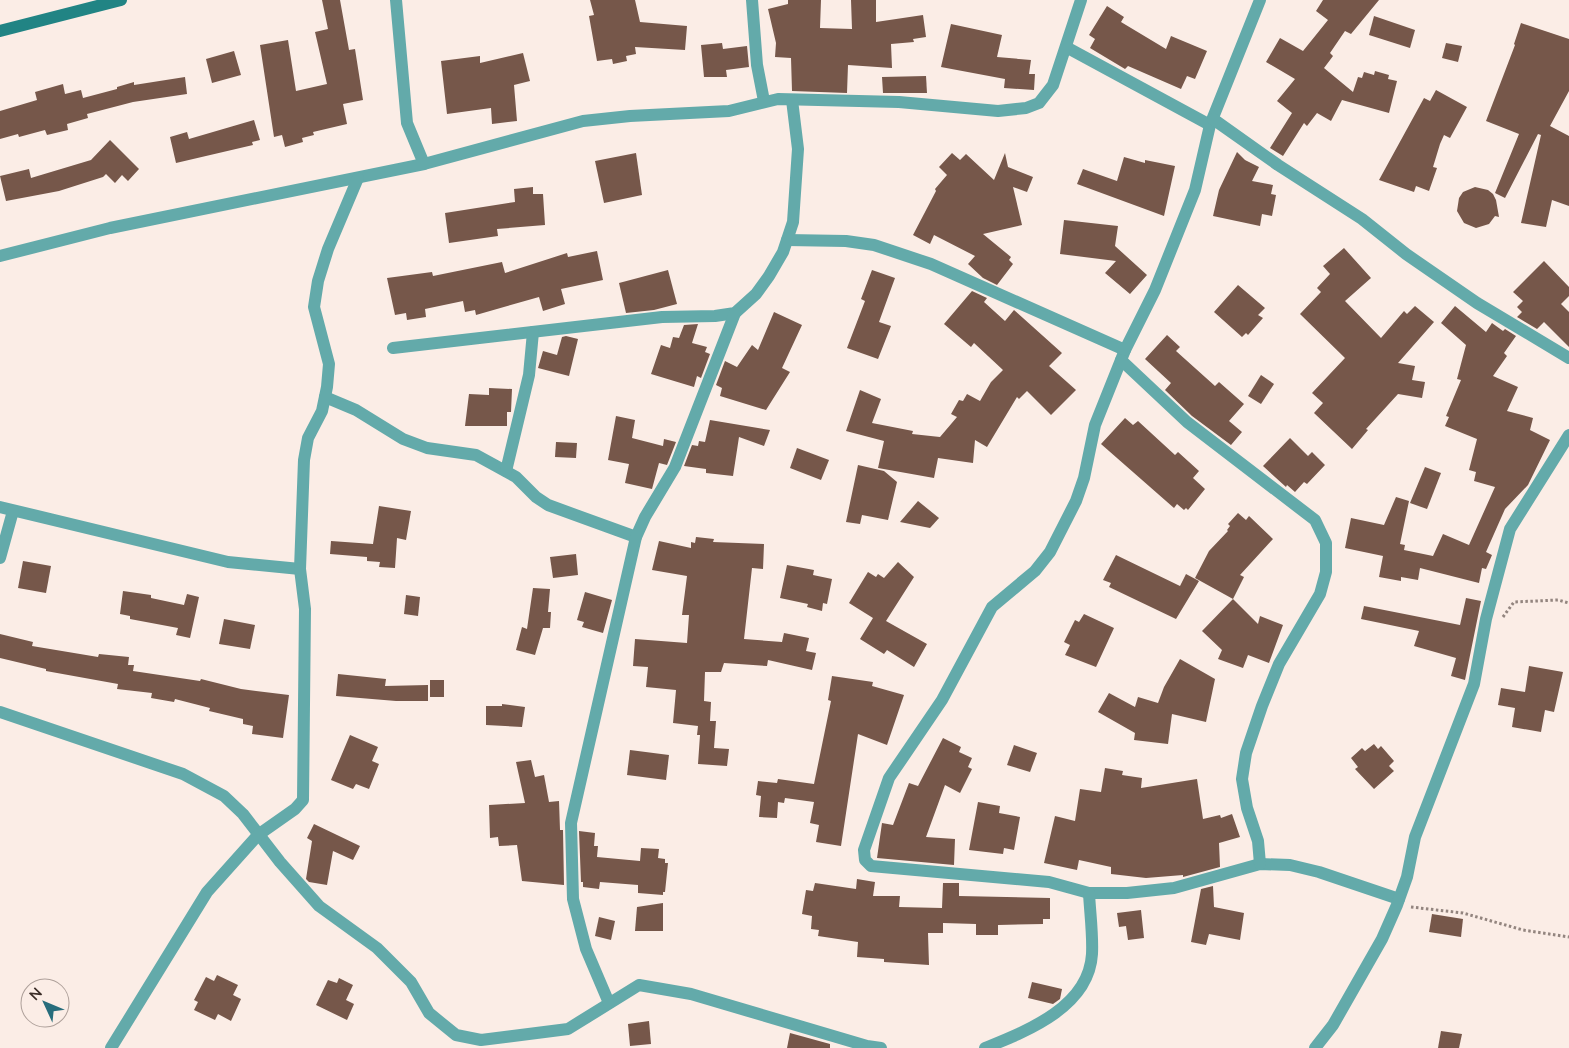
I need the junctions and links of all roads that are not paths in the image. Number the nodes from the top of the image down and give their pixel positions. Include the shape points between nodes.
1 (120, 0) edge
2 (396, 0) edge
3 (752, 0) edge
4 (1081, 0) edge
5 (1260, 0) edge
6 (0, 31) edge
7 (1066, 47) junction
8 (792, 100) junction
9 (764, 101) junction
10 (1212, 122) junction
11 (424, 164) junction
12 (358, 178) junction
13 (787, 240) junction
14 (0, 256) edge
15 (735, 313) junction
16 (533, 332) junction
17 (393, 348) dead end
18 (1123, 355) junction
19 (1569, 358) edge
20 (325, 397) junction
21 (1569, 435) edge
22 (506, 471) junction
23 (0, 507) edge
24 (13, 511) junction
25 (636, 537) junction
26 (0, 558) edge
27 (300, 569) junction
28 (0, 712) edge
29 (258, 835) junction
30 (1260, 864) junction
31 (1089, 892) junction
32 (1398, 902) junction
33 (608, 1003) junction
34 (462, 1042) edge
35 (867, 1047) edge
36 (112, 1048) edge
37 (881, 1048) edge
38 (985, 1048) edge
39 (1315, 1048) edge

1 - 6 main road
2 - 11 street via 407,122
3 - 9 street via 757,65
4 - 7 street
5 - 10 street
7 - 8 street via 1053,85 1039,103 1026,108 998,111 899,102
7 - 10 street
8 - 9 street
8 - 13 street via 798,149 793,222
9 - 11 street via 730,111 583,121
10 - 18 street via 1195,190 1155,290
10 - 19 street via 1362,220 1477,303
11 - 12 street
12 - 14 street via 110,228
12 - 20 street via 328,249 314,307 329,364
13 - 15 street via 769,276 756,294
13 - 18 street via 874,245 931,264
15 - 16 street via 662,317
15 - 25 street via 675,467
16 - 17 street
16 - 22 street via 528,375
18 - 30 street via 1187,422 1315,520 1326,543 1326,572 1320,594 1279,664 1246,753 1242,779 1258,841
18 - 31 street via 1095,425 1076,501 1053,545 1035,570 992,607 942,700 889,778 864,850 865,860 871,866 1049,882
20 - 22 street via 356,410 403,439 427,448 476,455
20 - 27 street via 308,438 304,460
21 - 32 street via 1510,529 1486,619 1474,684 1415,837
22 - 25 street via 548,505
23 - 24 street
24 - 26 street
24 - 27 street via 228,562
25 - 33 street via 572,823 573,899 586,948
27 - 29 street via 306,609 303,800
28 - 29 street via 183,774 224,796
29 - 34 street via 319,906 376,948 411,982 429,1013
29 - 36 street via 207,892
30 - 31 street via 1174,888 1127,893
30 - 32 street via 1319,872
31 - 38 street via 1092,956 1086,982 1064,1007 1008,1039
32 - 39 street via 1382,940 1333,1025
33 - 34 street via 568,1030
33 - 35 street via 640,985 691,994
35 - 37 street

